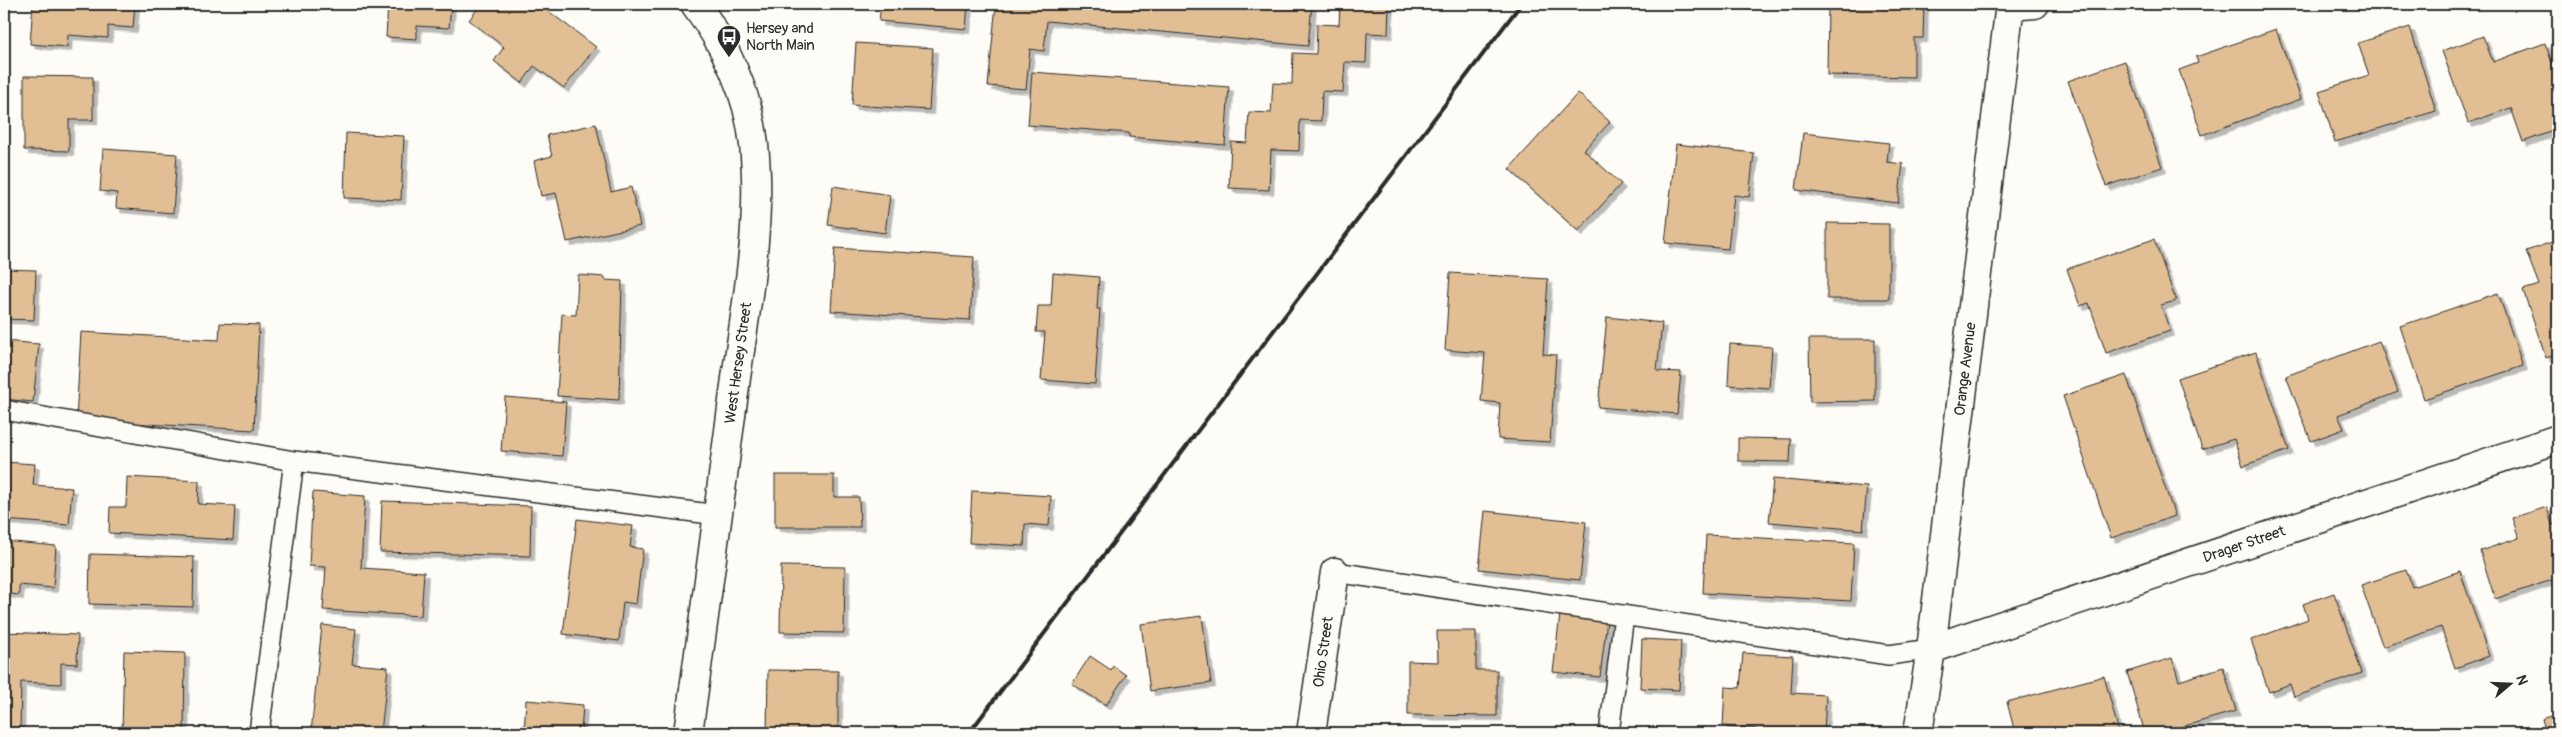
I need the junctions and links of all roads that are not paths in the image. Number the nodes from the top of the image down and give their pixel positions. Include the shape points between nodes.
1 (695, 4) edge
2 (2018, 5) edge
3 (4, 410) edge
4 (2558, 439) edge
5 (294, 461) junction
6 (718, 514) junction
7 (1335, 572) joint
8 (1624, 615) junction
9 (1931, 649) junction
10 (258, 733) edge
11 (688, 733) edge
12 (1311, 733) edge
13 (1609, 733) edge
14 (1918, 733) edge

1 - 6 street, West Hersey Street via 729,58 743,96 754,143 757,194 750,273
2 - 9 street, Orange Avenue
3 - 5 lane
4 - 9 street, Drager Street
5 - 6 lane
5 - 10 lane
6 - 11 street, West Hersey Street
7 - 8 lane
7 - 12 street, Ohio Street
8 - 9 lane via 1890,655
8 - 13 lane
9 - 14 street, Orange Avenue

